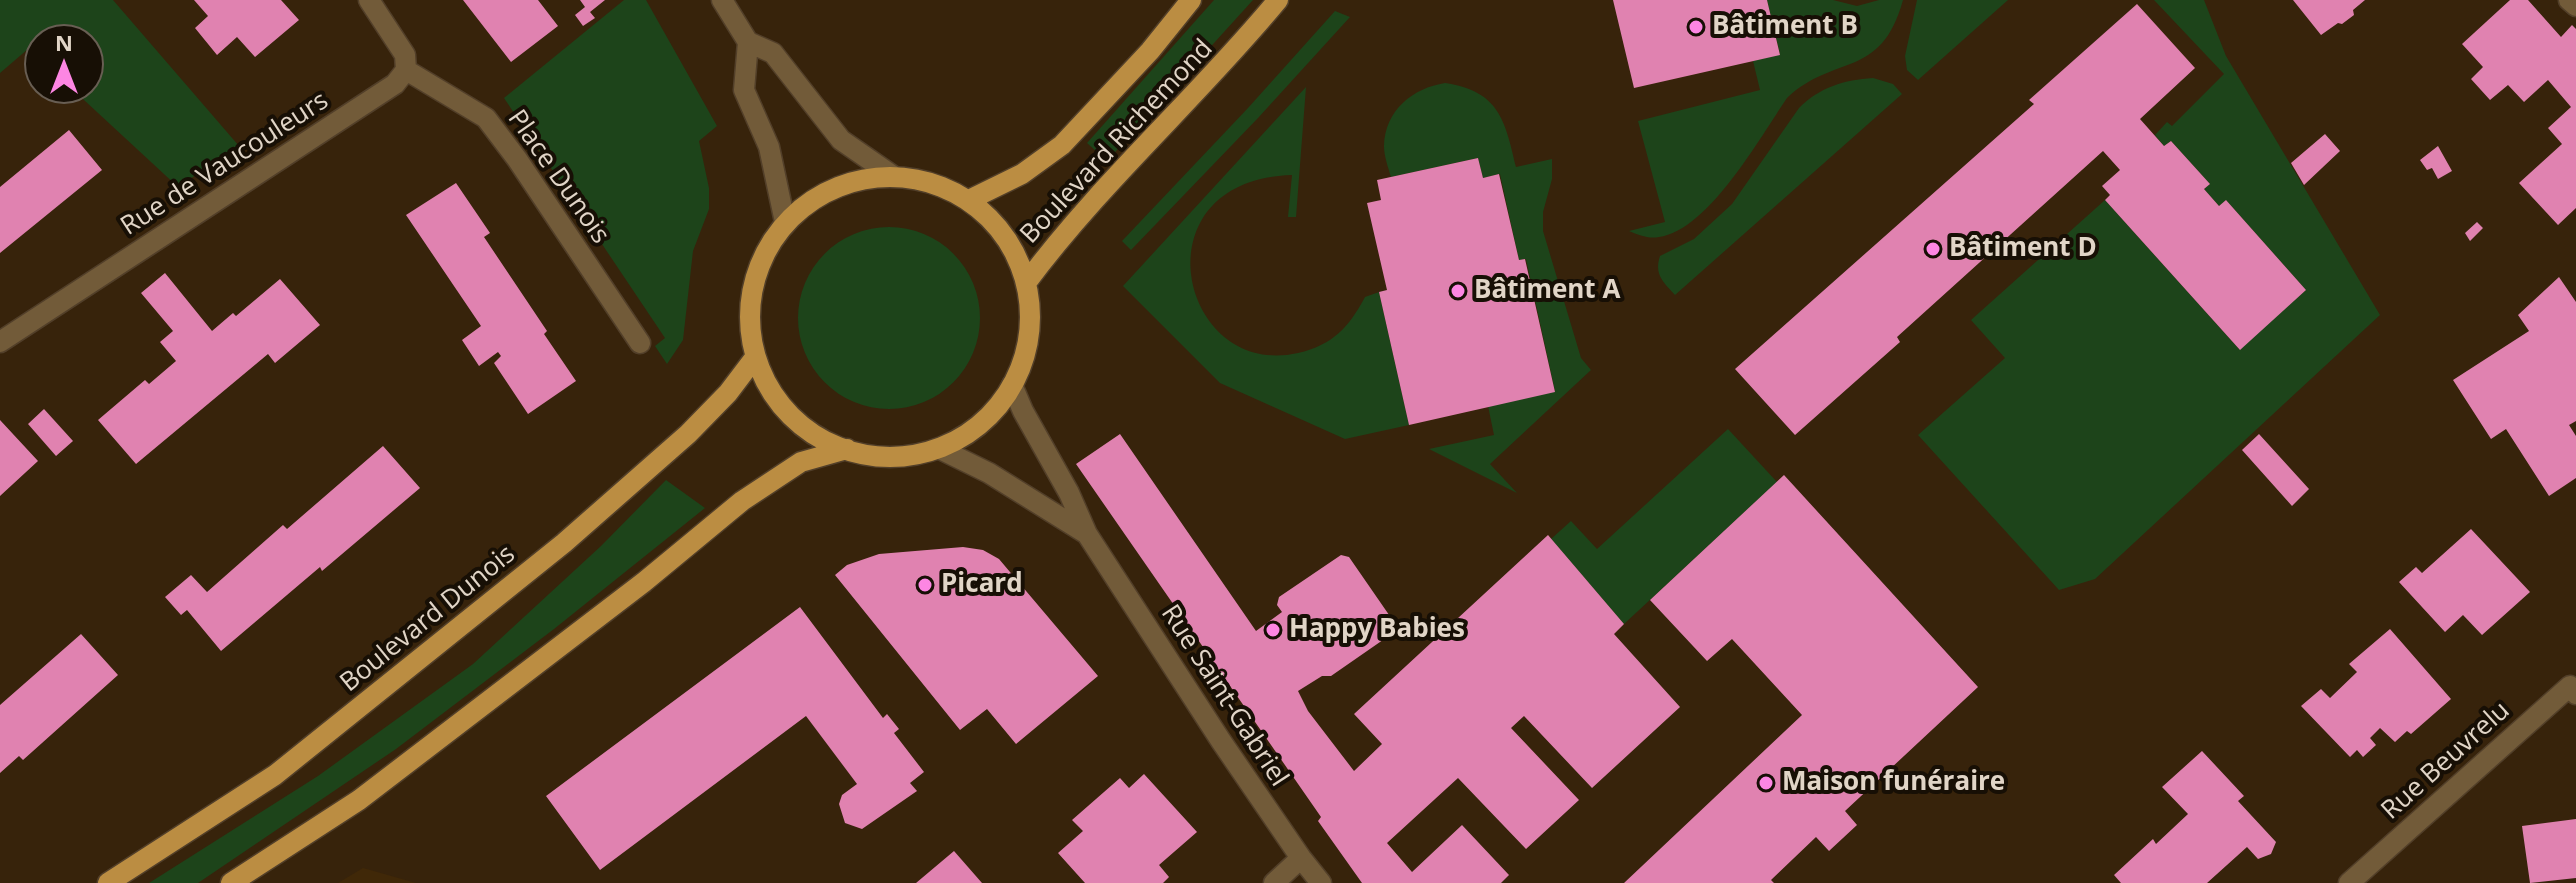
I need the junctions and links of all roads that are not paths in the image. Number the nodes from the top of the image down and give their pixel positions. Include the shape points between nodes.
1 (369, 0) edge
2 (722, 0) edge
3 (1191, 0) edge
4 (1278, 0) edge
5 (2569, 0) edge
6 (2576, 6) edge
7 (748, 42) junction
8 (406, 70) junction
9 (893, 176) junction
10 (969, 200) junction
11 (785, 222) junction
12 (1026, 283) junction
13 (0, 342) edge
14 (640, 343) dead end
15 (753, 360) junction
16 (1012, 385) junction
17 (847, 449) junction
18 (940, 449) junction
19 (1087, 534) junction
20 (2576, 694) edge
21 (1301, 858) junction
22 (108, 883) edge
23 (231, 883) edge
24 (1274, 883) edge
25 (1321, 883) edge
26 (2349, 883) edge

1 - 8 street via 405,55
2 - 7 street
3 - 10 main road, Boulevard Richemond via 1062,145 1022,174
4 - 12 main road, Boulevard Richemond via 1057,241
5 - 6 street
7 - 9 street via 773,53 841,140
7 - 11 street via 744,90 769,147
8 - 13 street, Rue de Vaucouleurs via 395,84
8 - 14 street, Place Dunois via 486,118
9 - 10 main road via 930,183
9 - 11 main road via 830,190
10 - 12 main road via 1002,231
11 - 15 main road via 769,245 753,287
12 - 16 main road via 1026,351
15 - 17 main road via 795,420
15 - 22 main road, Boulevard Dunois via 688,434 564,543 275,775
16 - 18 main road via 979,425
16 - 19 street, Rue Saint-Gabriel
17 - 18 main road via 894,457
17 - 23 main road via 801,462 742,501 359,800
18 - 19 street, Rue Saint-Gabriel
19 - 21 street, Rue Saint-Gabriel
20 - 26 street, Rue Beuvrelu via 2570,686
21 - 24 street
21 - 25 street, Rue Saint-Gabriel

